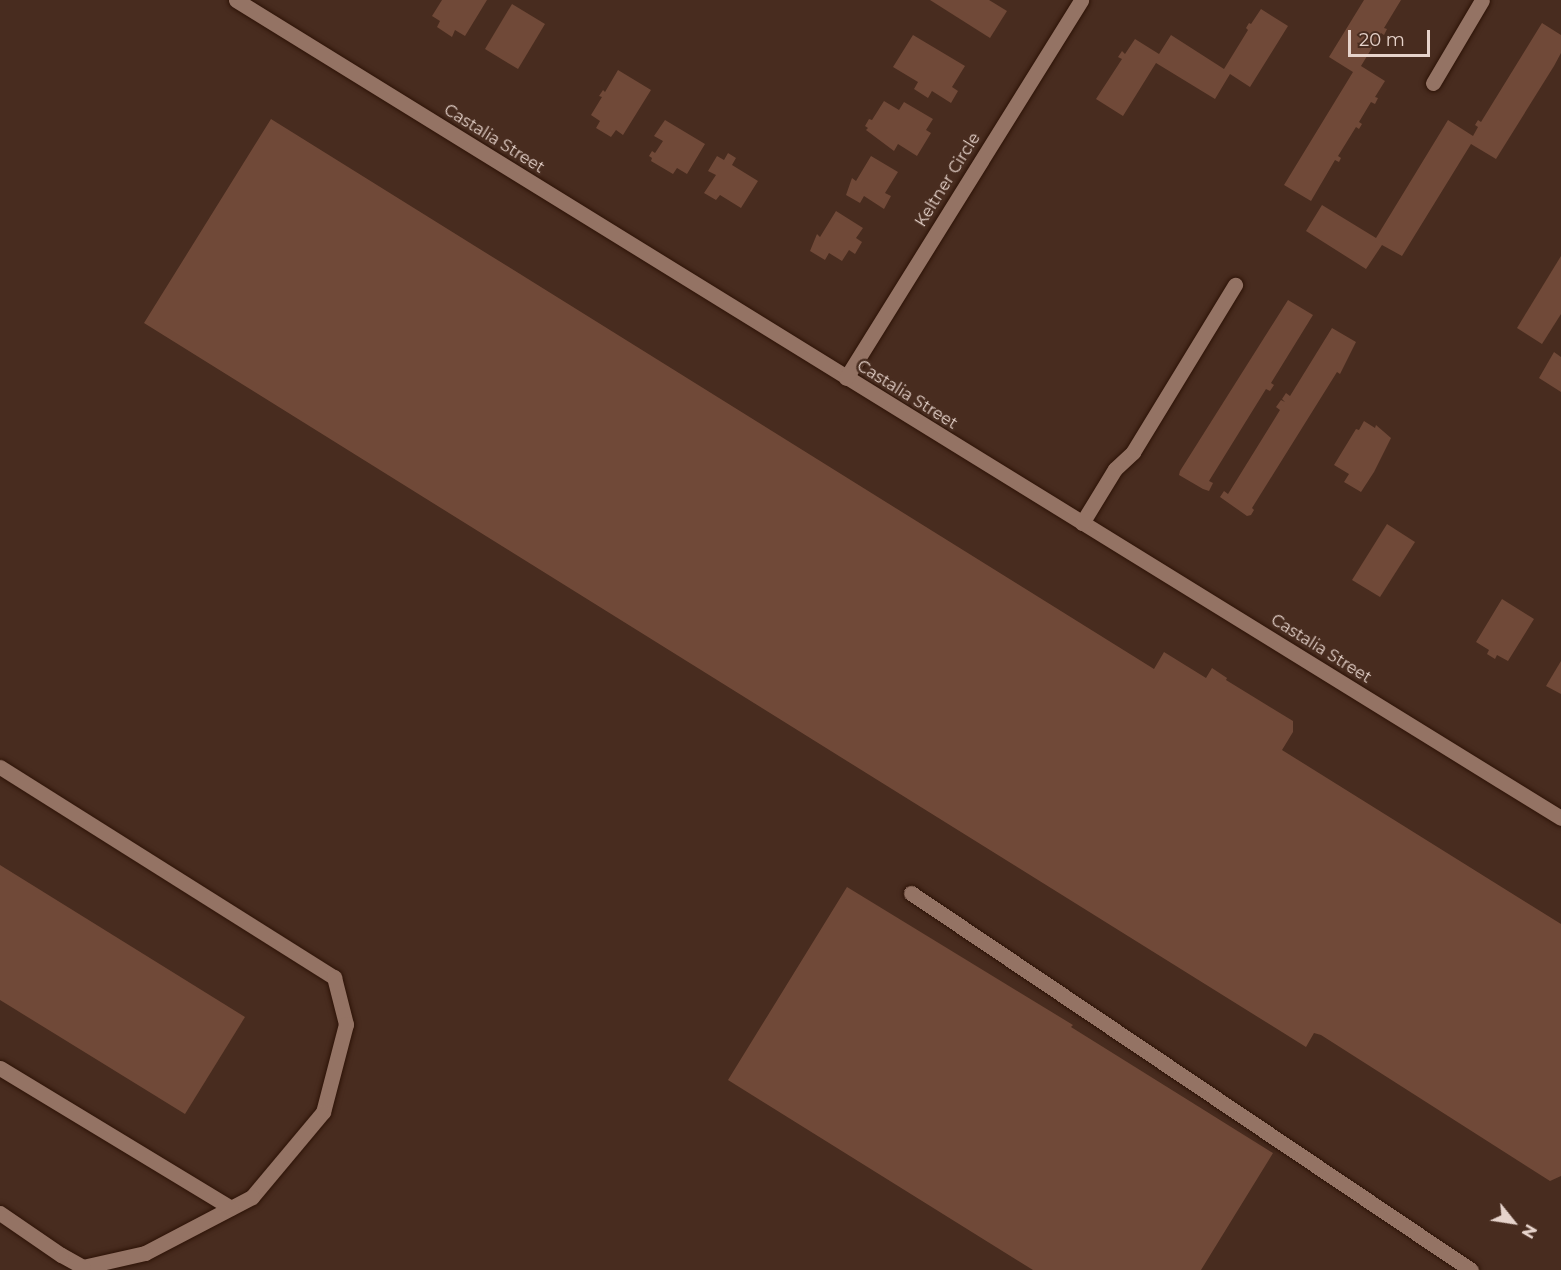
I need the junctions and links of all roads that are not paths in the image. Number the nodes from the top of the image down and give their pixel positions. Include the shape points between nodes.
1 (236, 0) edge
2 (1081, 0) edge
3 (1482, 0) edge
4 (1433, 84) dead end
5 (1235, 285) dead end
6 (846, 378) junction
7 (1082, 524) junction
8 (0, 767) edge
9 (1561, 818) edge
10 (911, 893) dead end
11 (0, 1068) edge
12 (231, 1208) junction
13 (0, 1213) edge
14 (1471, 1270) edge

1 - 6 street, Castalia Street
2 - 6 street, Keltner Circle
3 - 4 street
5 - 7 street via 1133,452 1115,469
6 - 7 street, Castalia Street
7 - 9 street, Castalia Street
8 - 12 street via 334,977 346,1024 323,1112 252,1197
10 - 14 street
11 - 12 street
12 - 13 street via 145,1253 83,1267

